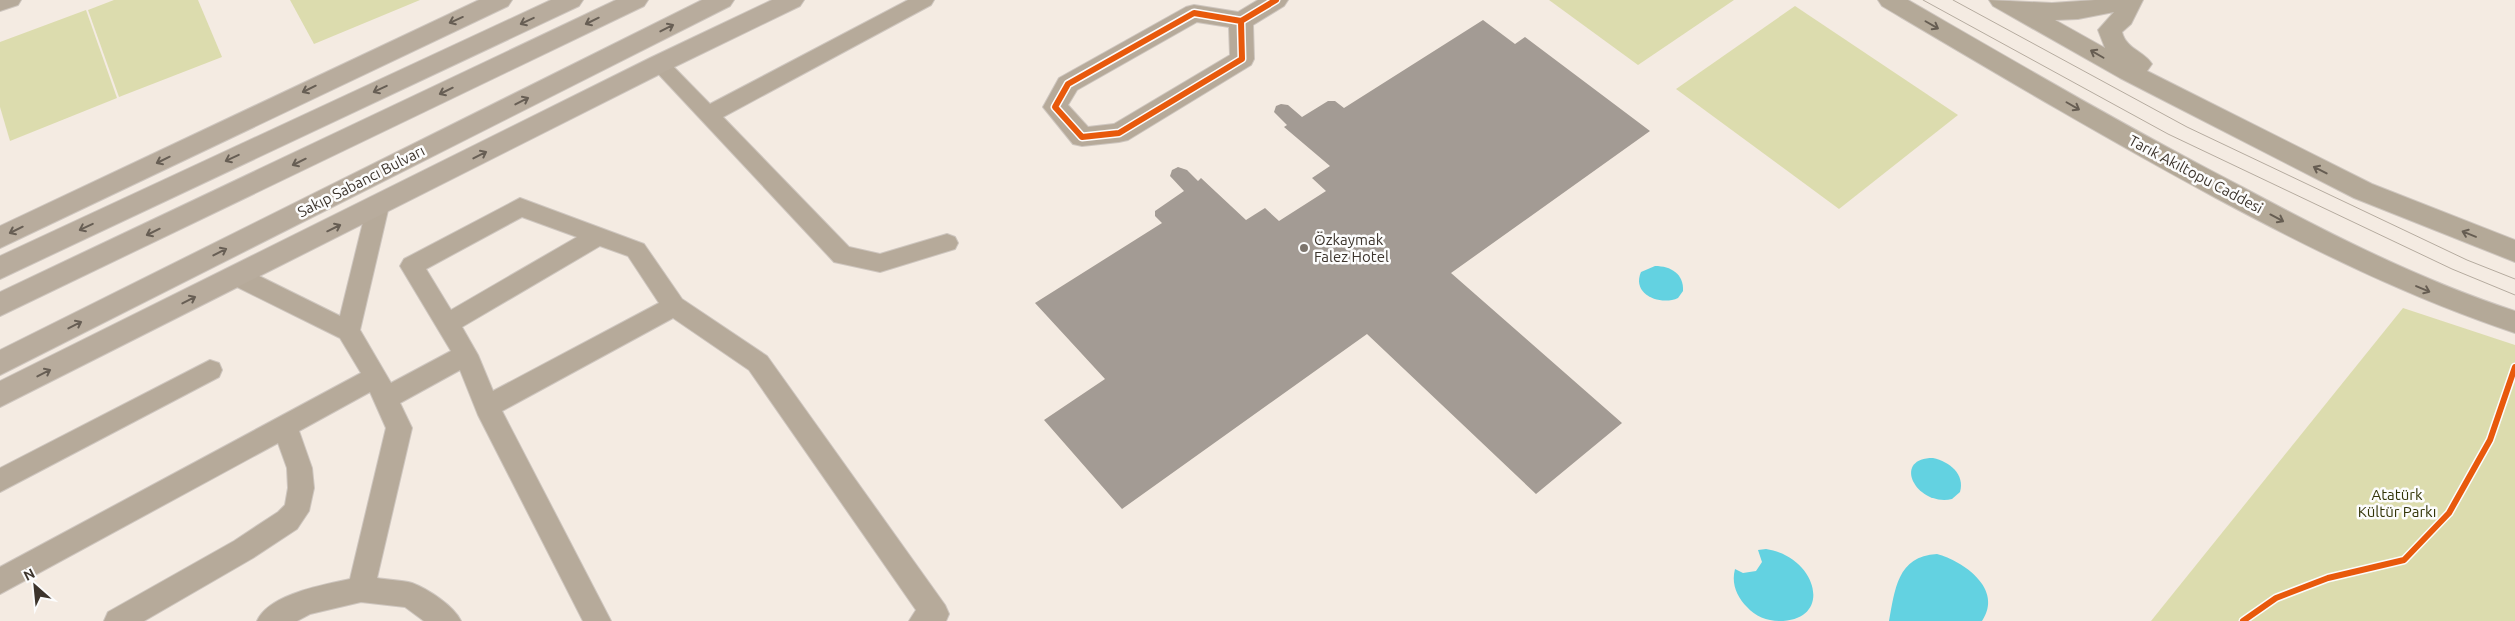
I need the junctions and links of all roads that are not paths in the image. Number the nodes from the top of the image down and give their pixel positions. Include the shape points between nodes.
1 (11, 0) edge
2 (500, 0) edge
3 (571, 0) edge
4 (636, 0) edge
5 (722, 0) edge
6 (792, 0) edge
7 (924, 0) edge
8 (1276, 0) edge
9 (1890, 0) edge
10 (2130, 0) edge
11 (2002, 1) edge
12 (0, 4) edge
13 (1240, 20) junction
14 (659, 64) junction
15 (708, 115) junction
16 (2295, 157) junction
17 (378, 206) junction
18 (598, 236) junction
19 (0, 238) edge
20 (947, 243) dead end
21 (2515, 251) edge
22 (0, 268) edge
23 (237, 276) junction
24 (0, 305) edge
25 (674, 306) junction
26 (2515, 322) edge
27 (447, 324) junction
28 (348, 331) junction
29 (466, 355) junction
30 (0, 363) edge
31 (210, 370) dead end
32 (381, 388) junction
33 (0, 395) edge
34 (487, 407) junction
35 (285, 427) junction
36 (0, 481) edge
37 (0, 581) edge
38 (361, 589) junction
39 (118, 621) edge
40 (271, 621) edge
41 (447, 621) edge
42 (597, 621) edge
43 (923, 621) edge

1 - 12 lane
2 -> 19 main road
3 -> 22 main road
4 -> 24 main road
30 -> 5 main road, Sakıp Sabancı Bulvarı
6 - 14 main road
7 - 15 lane
8 - 13 street
9 -> 26 main road, Tarık Akıltopu Caddesi via 2147,149 2294,227 2407,282 2459,304
10 - 11 main road via 2089,10 2063,12 2025,8
10 - 16 main road via 2123,18 2110,30 2117,48
16 -> 11 main road via 2129,72
13 - 13 street via 1194,13 1068,84 1055,107 1082,137 1119,133 1242,59
14 - 15 lane
17 -> 14 main road
15 - 20 lane via 842,255 880,263
21 -> 16 main road via 2363,192
23 -> 17 main road
17 - 28 lane
18 - 25 lane via 636,250
18 - 27 lane
18 - 27 lane via 520,206 412,266
23 - 28 lane
33 -> 23 main road
25 - 34 lane
25 - 43 lane via 758,363 935,614
27 - 29 lane
28 - 32 lane
29 - 32 lane
29 - 34 lane
31 - 36 lane
32 - 35 lane
32 - 38 lane via 399,428
34 - 42 lane
35 - 37 lane
35 - 39 lane via 303,475 296,512 269,535
38 - 40 lane via 305,602
38 - 41 lane via 410,595

